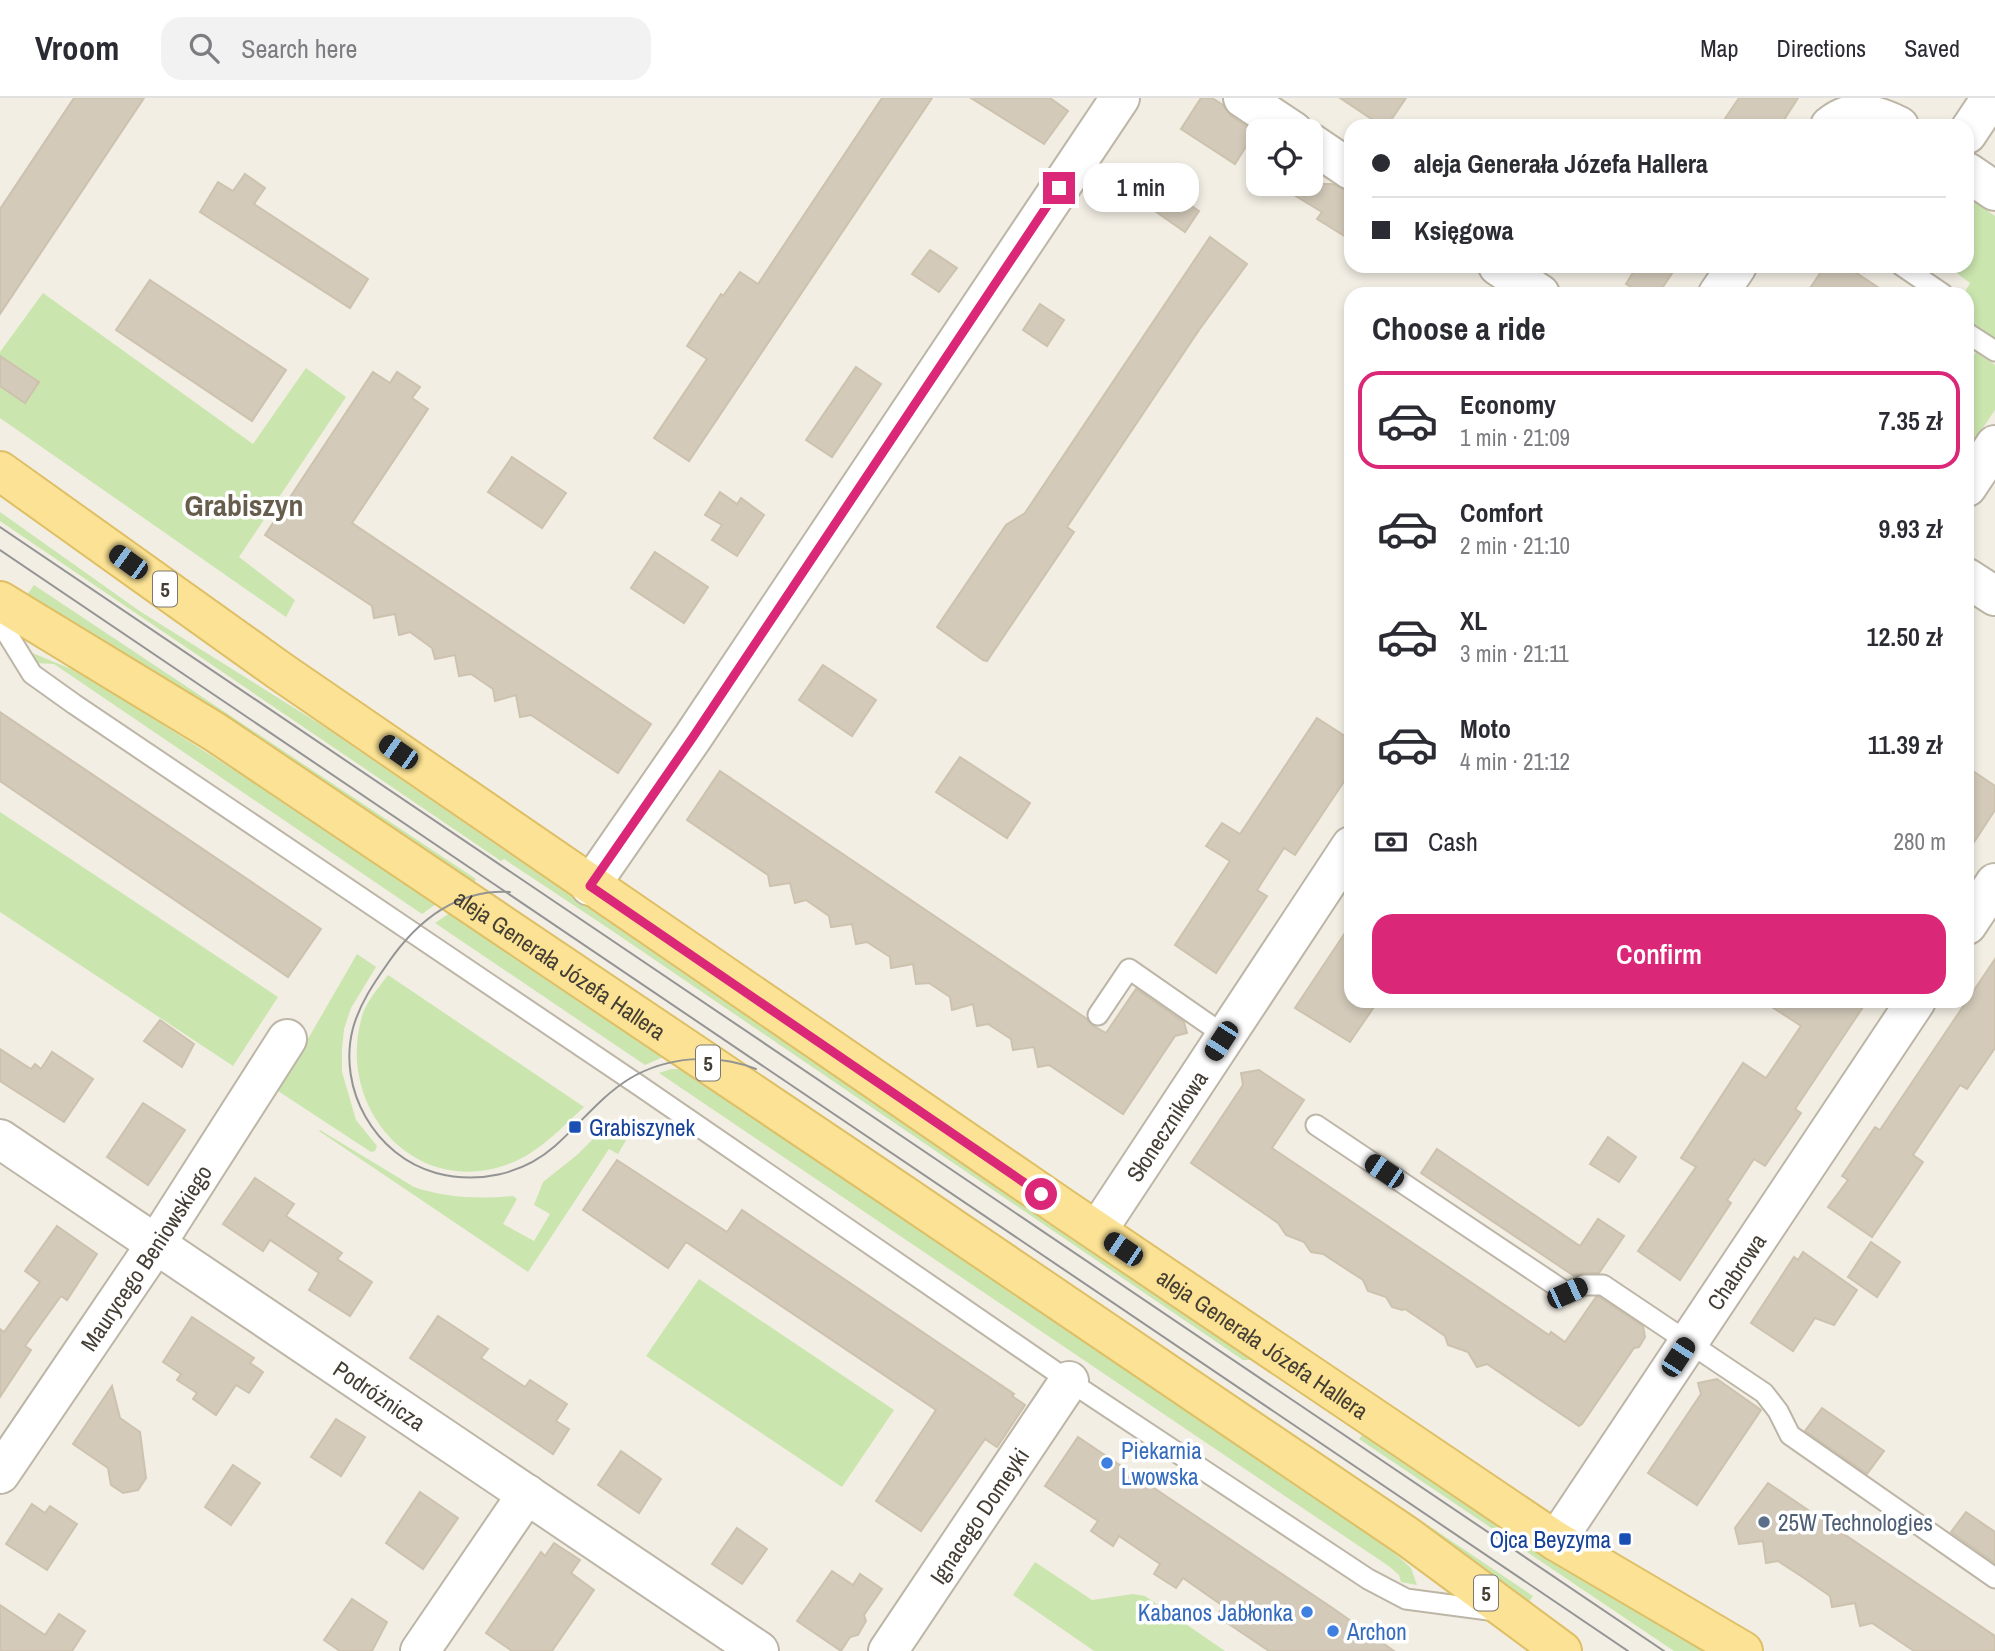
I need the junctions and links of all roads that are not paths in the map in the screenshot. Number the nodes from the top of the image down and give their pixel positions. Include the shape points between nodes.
1 (1120, 98) edge
2 (1242, 98) edge
3 (1991, 98) edge
4 (1285, 119) edge
5 (1838, 119) edge
6 (1885, 119) edge
7 (1974, 124) edge
8 (1323, 147) edge
9 (1344, 164) edge
10 (1974, 177) edge
11 (1995, 191) edge
12 (1508, 273) edge
13 (1912, 273) edge
14 (1530, 287) edge
15 (1934, 287) edge
16 (1974, 338) edge
17 (1995, 351) edge
18 (1995, 445) edge
19 (0, 471) edge
20 (1974, 476) edge
21 (1974, 582) edge
22 (1995, 596) edge
23 (0, 601) edge
24 (0, 622) edge
25 (1344, 856) edge
26 (1995, 883) edge
27 (590, 886) junction
28 (1974, 914) edge
29 (1911, 1008) edge
30 (1098, 1015) dead end
31 (1224, 1035) junction
32 (287, 1040) dead end
33 (1316, 1125) dead end
34 (0, 1139) edge
35 (1097, 1231) junction
36 (156, 1244) junction
37 (1687, 1342) junction
38 (1069, 1381) junction
39 (0, 1474) edge
40 (527, 1494) junction
41 (1556, 1541) junction
42 (1995, 1578) edge
43 (1513, 1613) junction
44 (420, 1651) edge
45 (759, 1651) edge
46 (888, 1651) edge
47 (1562, 1651) edge
48 (1742, 1651) edge

1 - 27 street
2 - 4 street
3 - 7 street
5 - 6 street via 1865,113
8 - 9 street
10 - 11 street
12 - 14 street
13 - 15 lane
16 - 17 lane
18 - 20 street
19 - 27 main road, aleja Generała Józefa Hallera / 5
21 - 22 street
23 - 43 main road, aleja Generała Józefa Hallera / 5 via 215,732 1340,1490
24 - 38 lane via 32,674
25 - 31 street, Słonecznikowa
26 - 28 street
27 - 35 main road, aleja Generała Józefa Hallera / 5
29 - 37 street, Chabrowa
30 - 31 lane via 1129,969
31 - 35 street, Słonecznikowa
32 - 36 street, Maurycego Beniowskiego
33 - 37 lane via 1567,1293 1584,1284 1604,1285
34 - 36 street, Podróżnicza
35 - 41 main road, aleja Generała Józefa Hallera / 5
36 - 39 street, Maurycego Beniowskiego
36 - 40 street, Podróżnicza
37 - 41 street, Chabrowa
37 - 42 lane via 1764,1393 1790,1435
38 - 43 lane via 1368,1580 1406,1599
38 - 46 street, Ignacego Domeyki
40 - 44 street
40 - 45 street, Podróżnicza
41 - 48 main road, aleja Generała Józefa Hallera / 5
43 - 47 main road, aleja Generała Józefa Hallera / 5

